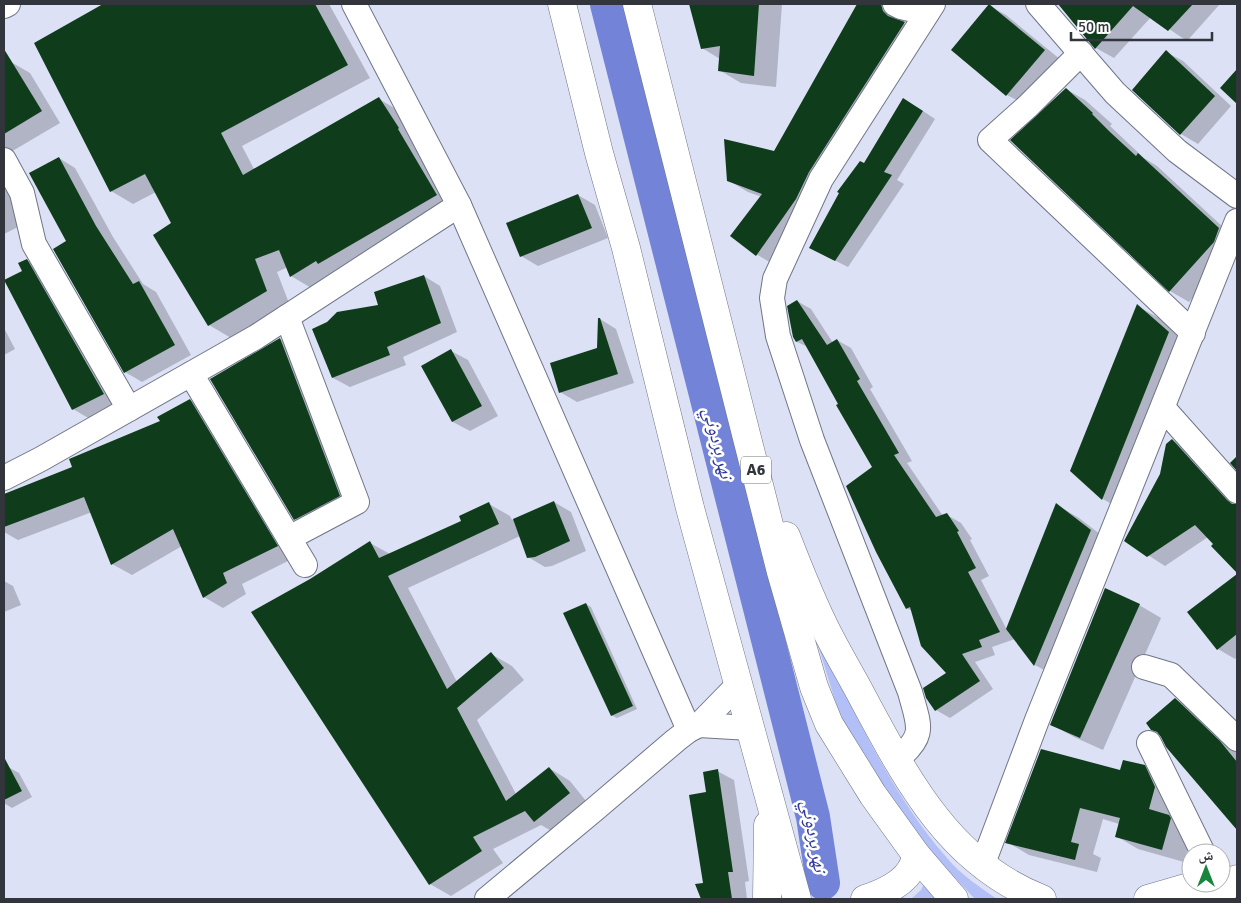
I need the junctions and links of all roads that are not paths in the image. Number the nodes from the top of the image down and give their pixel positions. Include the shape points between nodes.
1 (8, 4) edge
2 (354, 4) edge
3 (562, 4) edge
4 (637, 4) edge
5 (895, 4) edge
6 (1038, 4) edge
7 (4, 6) edge
8 (930, 8) edge
9 (1081, 53) junction
10 (4, 160) edge
11 (1237, 196) edge
12 (459, 205) junction
13 (1237, 221) edge
14 (287, 316) junction
15 (1193, 333) junction
16 (190, 374) junction
17 (1164, 408) junction
18 (129, 409) junction
19 (4, 478) edge
20 (1237, 491) edge
21 (762, 493) junction
22 (289, 538) junction
23 (304, 565) dead end
24 (1144, 667) dead end
25 (739, 684) junction
26 (694, 727) junction
27 (750, 728) junction
28 (1237, 739) edge
29 (1149, 744) dead end
30 (896, 760) junction
31 (760, 767) junction
32 (1197, 843) edge
33 (917, 856) junction
34 (982, 866) junction
35 (1237, 879) edge
36 (1181, 889) edge
37 (487, 899) edge
38 (767, 899) edge
39 (798, 899) edge
40 (865, 899) edge
41 (954, 899) edge
42 (1042, 899) edge
43 (1148, 899) edge
44 (1210, 899) edge

1 - 7 street
2 - 12 street
3 - 25 highway via 690,508
4 - 21 highway, A6
5 - 8 street
6 - 9 street
8 - 30 street via 821,179 775,279 772,298 778,336 812,440 910,692 918,733 915,743
9 - 11 street via 1115,93 1176,151
9 - 15 street via 990,140
10 - 18 street via 22,193 34,244
12 - 14 street
12 - 26 street
13 - 15 street
14 - 16 street
14 - 22 street via 357,502
15 - 17 street
16 - 18 street
16 - 22 street
17 - 20 street
17 - 34 street via 1037,720
18 - 19 street
21 - 30 highway via 780,522 826,629
21 - 33 highway, A6 via 814,687 829,724 873,795
22 - 23 street
24 - 28 street via 1171,675
25 - 26 street
25 - 27 highway
26 - 27 street
26 - 37 street
27 - 31 highway
29 - 32 street
30 - 34 highway via 950,836
31 - 38 highway via 768,818
31 - 39 highway
33 - 40 highway via 904,878
33 - 41 highway, A6
34 - 42 highway via 1025,893
35 - 44 highway
36 - 43 highway

